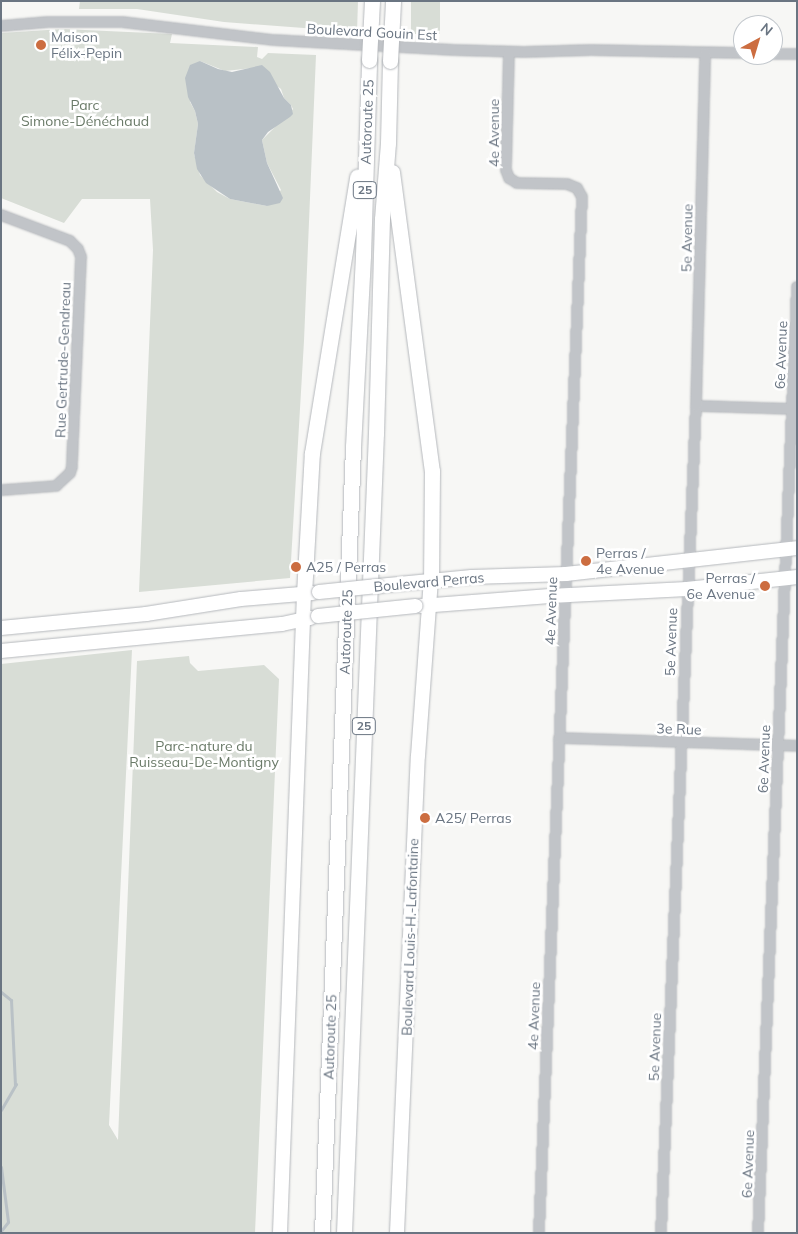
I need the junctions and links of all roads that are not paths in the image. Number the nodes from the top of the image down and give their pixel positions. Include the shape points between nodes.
1 (372, 1) edge
2 (393, 1) edge
3 (1, 26) edge
4 (509, 52) junction
5 (705, 53) junction
6 (733, 53) edge
7 (783, 54) edge
8 (797, 54) edge
9 (366, 126) junction
10 (388, 143) junction
11 (1, 215) edge
12 (797, 287) edge
13 (696, 406) junction
14 (795, 409) edge
15 (1, 490) edge
16 (792, 549) edge
17 (688, 560) junction
18 (566, 574) junction
19 (791, 577) edge
20 (425, 582) junction
21 (687, 589) junction
22 (312, 593) junction
23 (565, 595) junction
24 (429, 606) junction
25 (303, 620) junction
26 (1, 628) edge
27 (1, 651) edge
28 (560, 738) junction
29 (681, 743) junction
30 (797, 746) edge
31 (779, 747) junction
32 (280, 1233) edge
33 (322, 1233) edge
34 (344, 1233) edge
35 (397, 1233) edge
36 (539, 1233) edge
37 (661, 1233) edge
38 (758, 1233) edge

1 - 9 highway, Autoroute 25 / 25, bridge
2 - 10 highway, Autoroute 25 / 25, bridge
3 - 4 street, Boulevard Gouin Est via 66,22 140,23 274,40
4 - 5 street, Boulevard Gouin Est
4 - 18 street, 4e Avenue via 506,170 509,178 517,183 567,184 577,188 582,197
5 - 6 street, Boulevard Gouin Est
5 - 13 street, 5e Avenue
7 - 8 street
9 - 22 highway via 310,470
9 - 33 highway, Autoroute 25 / 25
10 - 20 highway via 431,462 433,513
10 - 34 highway, Autoroute 25 / 25 via 381,247
11 - 15 street, Rue Gertrude-Gendreau via 74,243 81,257 72,467 56,486
12 - 14 street, 6e Avenue
13 - 14 street
13 - 17 street, 5e Avenue
14 - 16 street, 6e Avenue
16 - 17 main road, Boulevard Perras
16 - 19 street, 6e Avenue
17 - 18 main road, Boulevard Perras
17 - 21 street, 5e Avenue
18 - 20 main road, Boulevard Perras
18 - 23 street, 4e Avenue
19 - 21 main road, Boulevard Perras
19 - 31 street, 6e Avenue
20 - 22 main road, Boulevard Perras, bridge
20 - 24 main road, Boulevard Louis-H.-Lafontaine
21 - 23 main road, Boulevard Perras
21 - 29 street, 5e Avenue
22 - 25 main road
22 - 26 main road, Boulevard Perras via 130,616
23 - 24 main road, Boulevard Perras
23 - 28 street, 4e Avenue
24 - 25 main road, Boulevard Perras, bridge
24 - 35 main road, Boulevard Louis-H.-Lafontaine via 418,756
25 - 27 main road, Boulevard Perras
25 - 32 main road
28 - 29 street, 3e Rue
28 - 36 street, 4e Avenue
29 - 31 street, 3e Rue
29 - 37 street, 5e Avenue
30 - 31 street, 3e Rue
31 - 38 street, 6e Avenue

